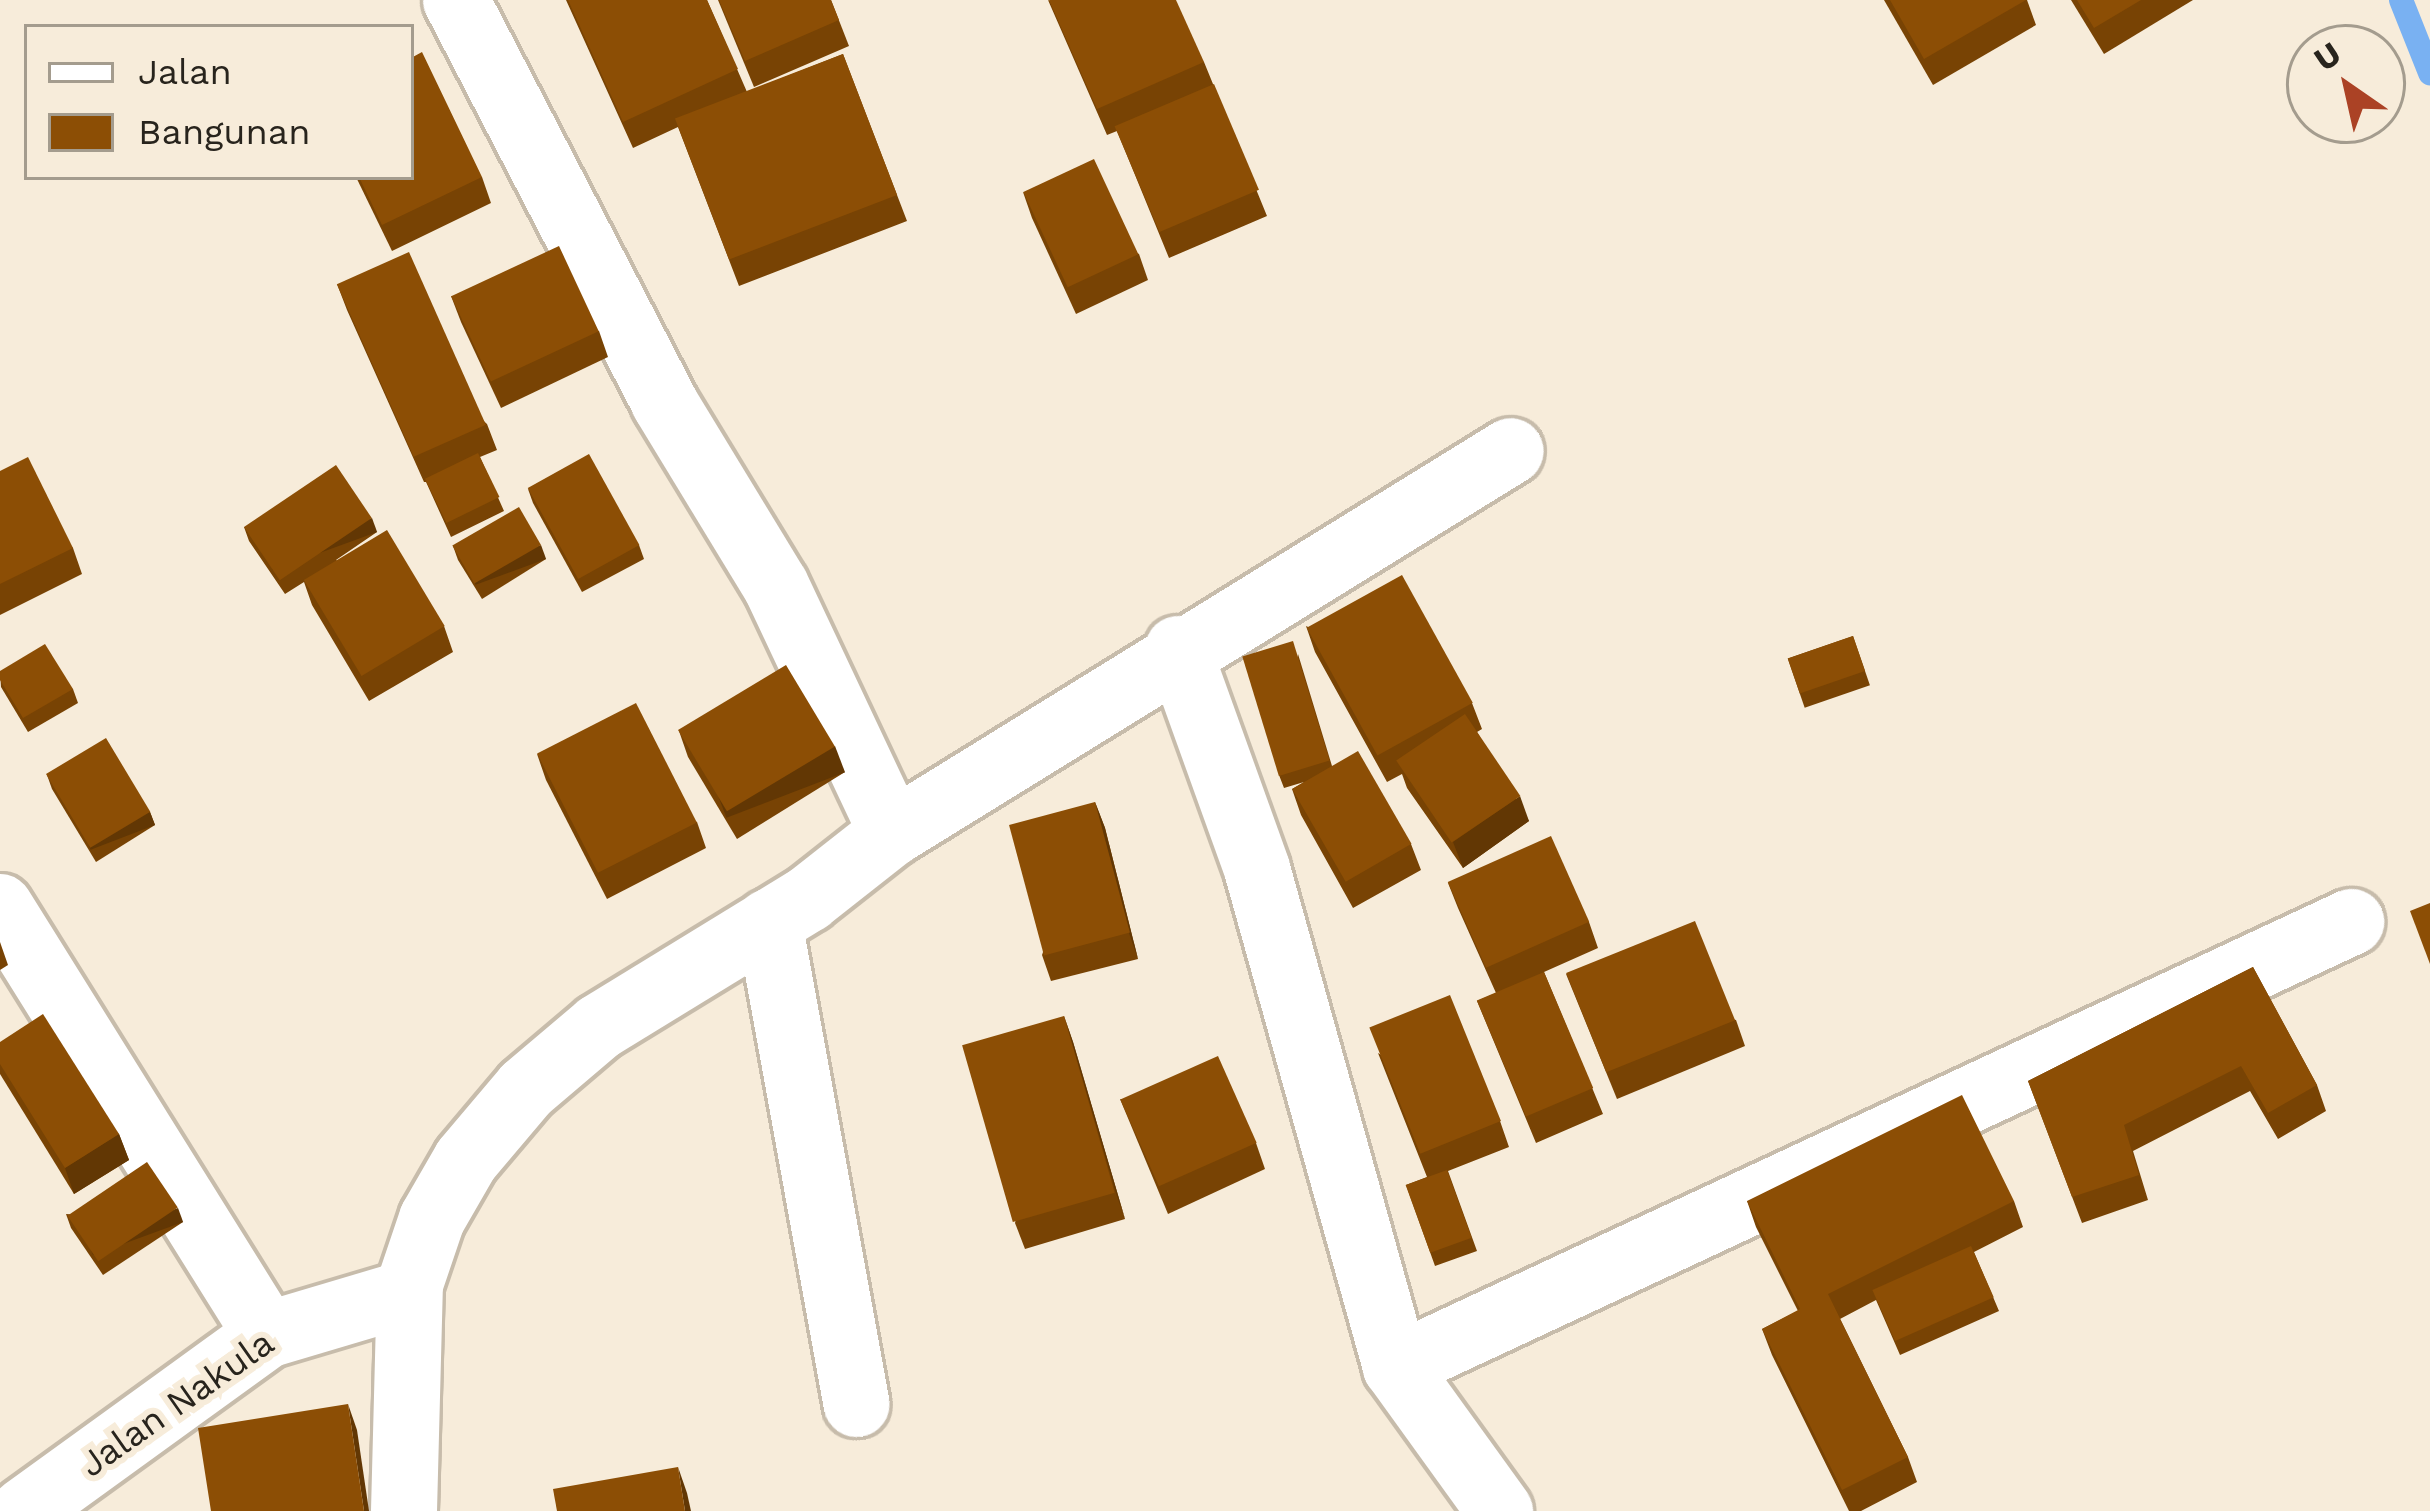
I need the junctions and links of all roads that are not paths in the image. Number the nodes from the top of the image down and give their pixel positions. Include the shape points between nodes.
1 (456, 0) edge
2 (1511, 451) dead end
3 (1178, 649) junction
4 (892, 833) junction
5 (0, 907) edge
6 (769, 922) junction
7 (2351, 922) dead end
8 (408, 1293) junction
9 (267, 1335) junction
10 (1396, 1367) junction
11 (857, 1404) dead end
12 (24, 1511) edge
13 (404, 1511) edge
14 (1500, 1511) edge

1 - 4 street via 664,402 776,586
2 - 3 street
3 - 4 street
3 - 10 street via 1258,869
4 - 6 street
5 - 9 street
6 - 8 street via 599,1027 526,1089 466,1160 432,1219
6 - 11 street
7 - 10 street
8 - 9 street, Jalan Nakula
8 - 13 street
9 - 12 street, Jalan Nakula
10 - 14 street

